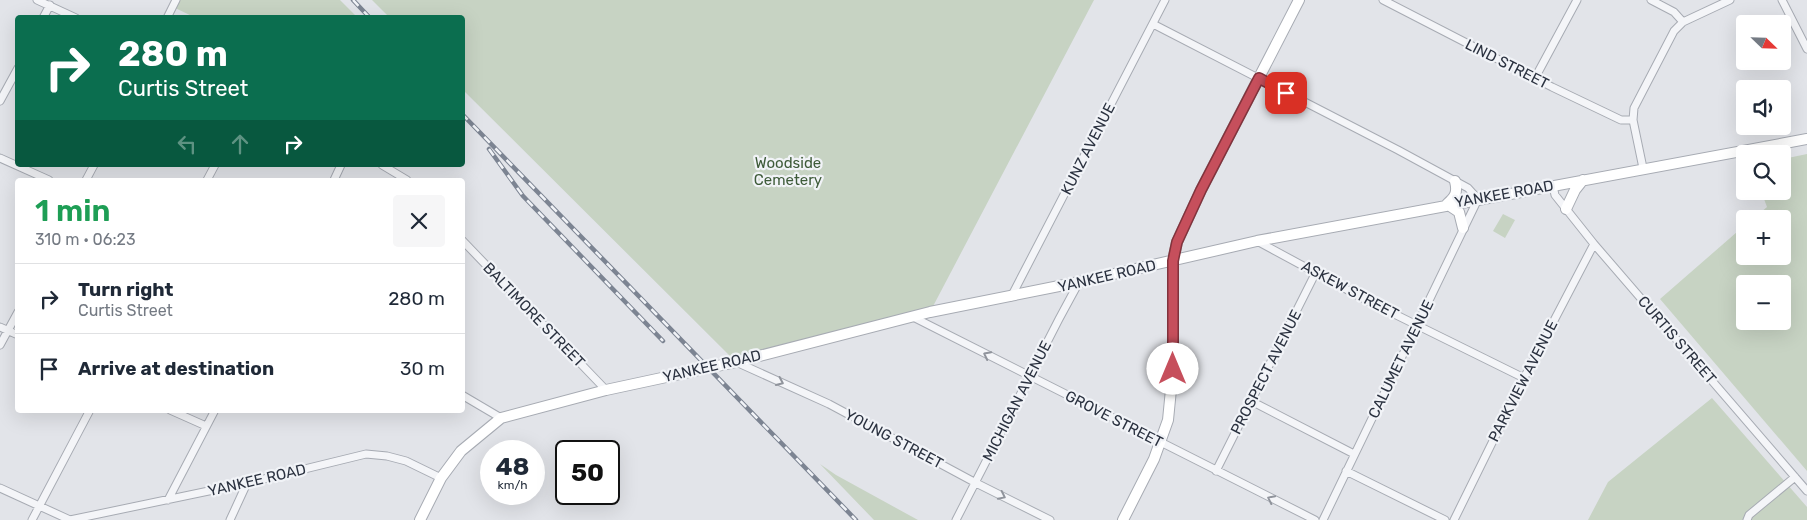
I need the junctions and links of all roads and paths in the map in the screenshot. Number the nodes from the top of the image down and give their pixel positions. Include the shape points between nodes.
1 (37, 0) edge
2 (176, 0) edge
3 (1165, 0) edge
4 (1299, 0) edge
5 (1383, 0) edge
6 (1577, 0) edge
7 (1651, 0) edge
8 (1730, 0) edge
9 (1782, 0) edge
10 (50, 6) junction
11 (46, 15) edge
12 (70, 15) edge
13 (168, 15) edge
14 (1683, 22) junction
15 (1152, 24) junction
16 (1807, 49) edge
17 (15, 74) edge
18 (1259, 78) junction
19 (1535, 78) junction
20 (0, 101) edge
21 (1633, 120) junction
22 (1807, 139) edge
23 (0, 158) edge
24 (15, 165) edge
25 (20, 167) edge
26 (385, 167) edge
27 (1642, 168) junction
28 (44, 178) edge
29 (404, 178) edge
30 (1583, 180) junction
31 (1455, 181) junction
32 (1553, 186) junction
33 (1478, 199) junction
34 (1447, 204) junction
35 (1566, 210) junction
36 (1463, 228) junction
37 (1256, 241) junction
38 (465, 243) edge
39 (1594, 244) junction
40 (1173, 261) junction
41 (1316, 272) junction
42 (1079, 282) junction
43 (1011, 297) junction
44 (15, 317) edge
45 (913, 317) junction
46 (1417, 325) junction
47 (0, 327) edge
48 (8, 330) junction
49 (15, 334) edge
50 (0, 345) edge
51 (736, 362) junction
52 (1030, 377) junction
53 (1524, 378) junction
54 (606, 390) junction
55 (465, 397) edge
56 (1252, 401) junction
57 (88, 413) edge
58 (177, 413) edge
59 (213, 413) edge
60 (500, 418) junction
61 (206, 426) junction
62 (1162, 442) junction
63 (1354, 454) junction
64 (1216, 471) junction
65 (1346, 471) junction
66 (1795, 477) junction
67 (441, 478) junction
68 (247, 483) junction
69 (976, 483) junction
70 (0, 488) edge
71 (1807, 490) edge
72 (168, 500) junction
73 (39, 506) junction
74 (1300, 517) edge
75 (32, 520) edge
76 (70, 520) edge
77 (230, 520) edge
78 (420, 520) edge
79 (956, 520) edge
80 (1050, 520) edge
81 (1123, 520) edge
82 (1315, 520) edge
83 (1323, 520) edge
84 (1445, 520) edge
85 (1454, 520) edge
86 (1747, 520) edge

1 - 10 street
2 - 13 street
3 - 15 street, KUNZ AVENUE
4 - 18 street
5 - 19 street, LIND STREET
6 - 19 street
7 - 14 street via 1674,12
8 - 14 street
9 - 16 street
10 - 11 street
10 - 12 street
14 - 21 street via 1674,31 1638,100
15 - 18 street
15 - 43 street, KUNZ AVENUE
17 - 20 street
18 - 31 street
18 - 40 street via 1201,190 1177,242
19 - 21 street, LIND STREET via 1621,120
21 - 27 street
22 - 27 street, YANKEE ROAD
23 - 24 street
25 - 28 street
26 - 29 street
27 - 30 street, YANKEE ROAD
30 - 32 street, YANKEE ROAD
30 - 35 street
31 - 33 street
31 - 34 street via 1455,196
32 - 33 street, YANKEE ROAD
32 - 35 street, CURTIS STREET via 1555,195
33 - 34 street, YANKEE ROAD
33 - 36 street, CALUMET AVENUE
34 - 36 street via 1459,212
34 - 37 street, YANKEE ROAD
35 - 39 street, CURTIS STREET
36 - 46 street, CALUMET AVENUE
37 - 40 street, YANKEE ROAD
37 - 41 street, ASKEW STREET
38 - 54 street, BALTIMORE STREET
39 - 53 street, PARKVIEW AVENUE
39 - 66 street, CURTIS STREET
40 - 42 street, YANKEE ROAD
40 - 62 street via 1172,387
41 - 46 street, ASKEW STREET
41 - 56 street, PROSPECT AVENUE
42 - 43 street, YANKEE ROAD
42 - 52 street, MICHIGAN AVENUE
43 - 45 street, YANKEE ROAD
44 - 48 street
45 - 51 street, YANKEE ROAD
52 -> 45 street, GROVE STREET
46 - 53 street, ASKEW STREET
46 - 63 street, CALUMET AVENUE
47 - 48 street
48 - 49 street
48 - 50 street
51 - 54 street, YANKEE ROAD
51 -> 69 street, YOUNG STREET via 829,404
52 - 62 street, GROVE STREET
52 - 69 street, MICHIGAN AVENUE
53 - 85 street, PARKVIEW AVENUE
54 - 60 street, YANKEE ROAD
55 - 60 street
56 - 63 street
56 - 64 street, PROSPECT AVENUE
57 - 73 street
58 - 61 street
59 - 61 street
60 - 67 street via 461,452
61 - 72 street
62 - 64 street, GROVE STREET
62 - 81 street
63 - 65 street, CALUMET AVENUE
74 -> 64 street, GROVE STREET
65 - 83 street, CALUMET AVENUE
65 - 84 street
66 - 71 street, CURTIS STREET
66 - 86 street
67 - 68 street, YANKEE ROAD via 406,461 366,454
67 - 78 street
68 - 72 street, YANKEE ROAD
68 - 77 street
69 - 79 street, MICHIGAN AVENUE
69 -> 80 street, YOUNG STREET
70 - 73 street
72 - 76 street, YANKEE ROAD
73 - 75 street
73 - 76 street
74 - 82 street, GROVE STREET

